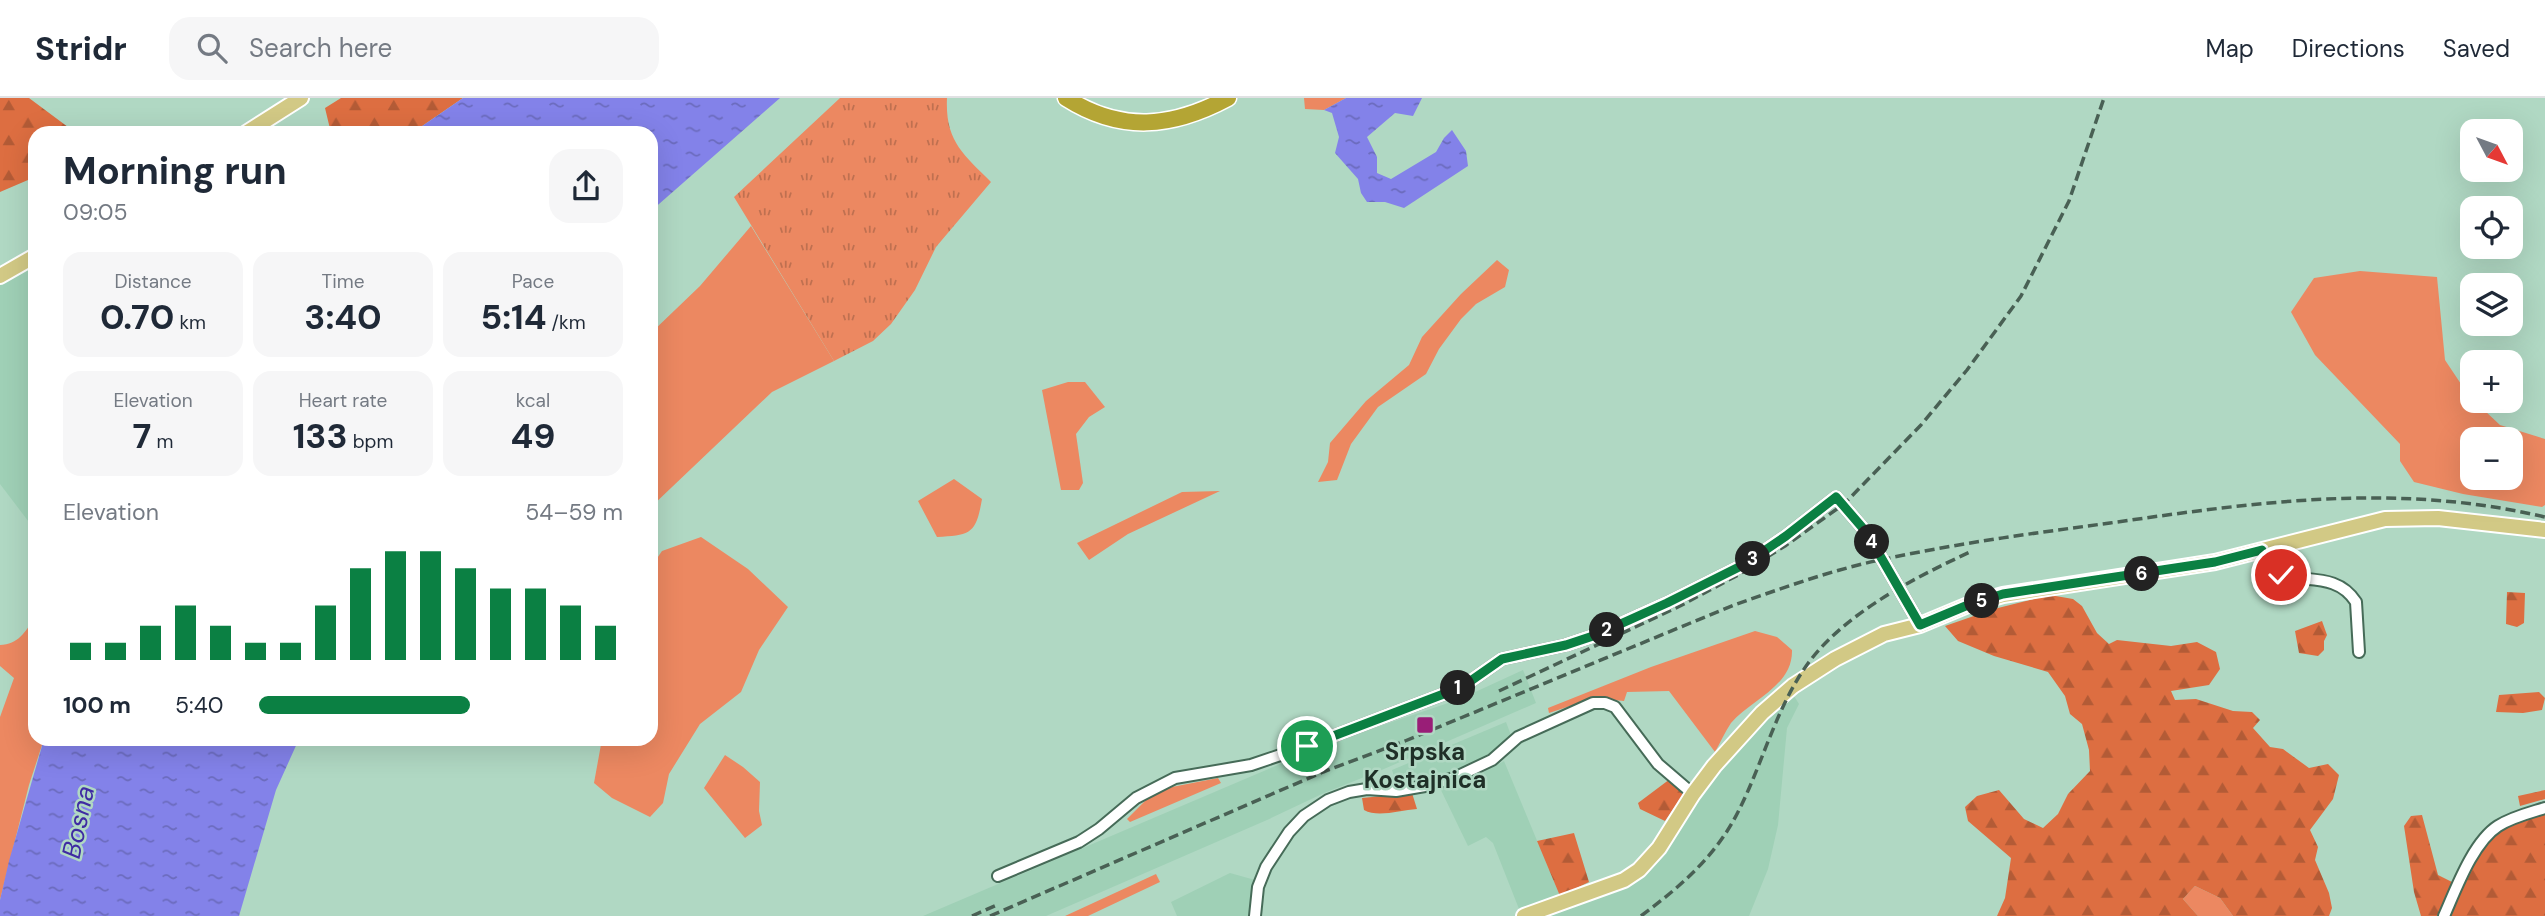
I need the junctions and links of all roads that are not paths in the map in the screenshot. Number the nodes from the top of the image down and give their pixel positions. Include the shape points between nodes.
1 (301, 98) edge
2 (1066, 98) edge
3 (1228, 98) edge
4 (257, 126) edge
5 (28, 260) edge
6 (0, 276) edge
7 (2545, 530) edge
8 (2262, 550) junction
9 (1920, 625) junction
10 (2359, 652) dead end
11 (1693, 794) junction
12 (2545, 808) edge
13 (998, 876) dead end
14 (1255, 916) edge
15 (1524, 916) edge
16 (2444, 916) edge

1 - 4 main road
2 - 3 highway via 1100,116 1130,124 1167,122
5 - 6 main road
7 - 8 main road via 2438,518 2385,519
8 - 9 main road via 2215,562 2003,594
8 - 10 street via 2265,563 2281,575 2314,578 2351,595 2356,601
9 - 11 main road via 1884,634 1793,685 1738,737
9 - 13 street via 1867,533 1836,497 1745,564 1656,608 1566,645 1502,659 1462,687 1307,746 1251,765 1175,778 1136,798 1079,842
11 - 14 street via 1658,764 1615,707 1593,703 1518,737 1492,760 1454,778 1396,791 1349,792 1328,800 1289,832 1266,867
11 - 15 main road via 1658,848 1631,876
12 - 16 street via 2498,826 2483,841

